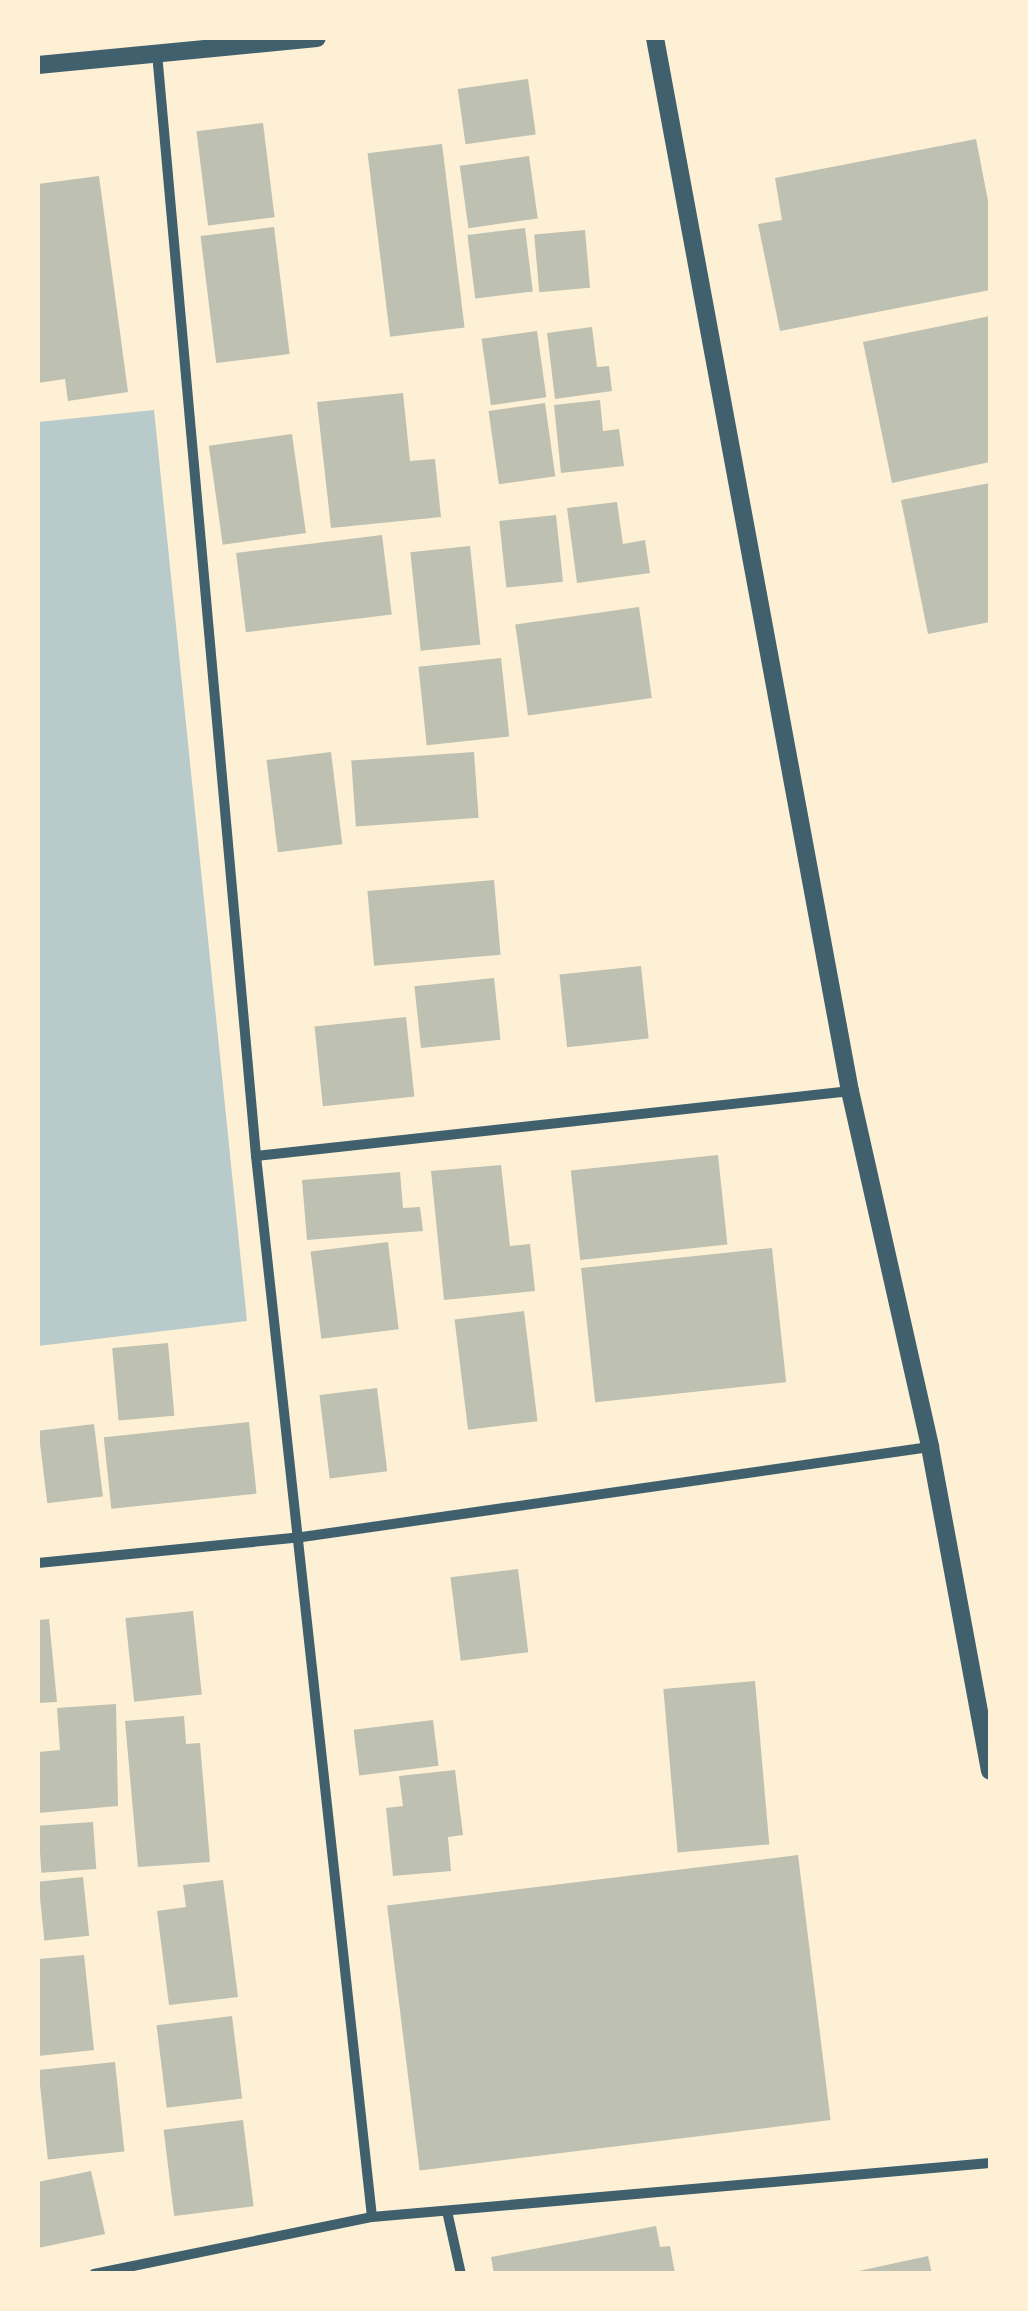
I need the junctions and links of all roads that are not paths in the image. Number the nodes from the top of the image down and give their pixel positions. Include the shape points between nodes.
1 (317, 38) edge
2 (656, 38) edge
3 (158, 52) junction
4 (38, 65) edge
5 (850, 1091) junction
6 (256, 1156) junction
7 (930, 1447) junction
8 (295, 1538) junction
9 (38, 1563) edge
10 (982, 1677) edge
11 (990, 1770) edge
12 (990, 2163) edge
13 (447, 2211) junction
14 (372, 2217) junction
15 (94, 2274) edge
16 (461, 2274) edge

1 - 3 street
2 - 5 street
3 - 4 street
3 - 6 street
5 - 6 street
5 - 7 street
6 - 8 street
7 - 8 street
7 - 10 street
8 - 9 street
8 - 14 street
10 - 11 street
12 - 13 street
13 - 14 street
13 - 16 street
14 - 15 street

